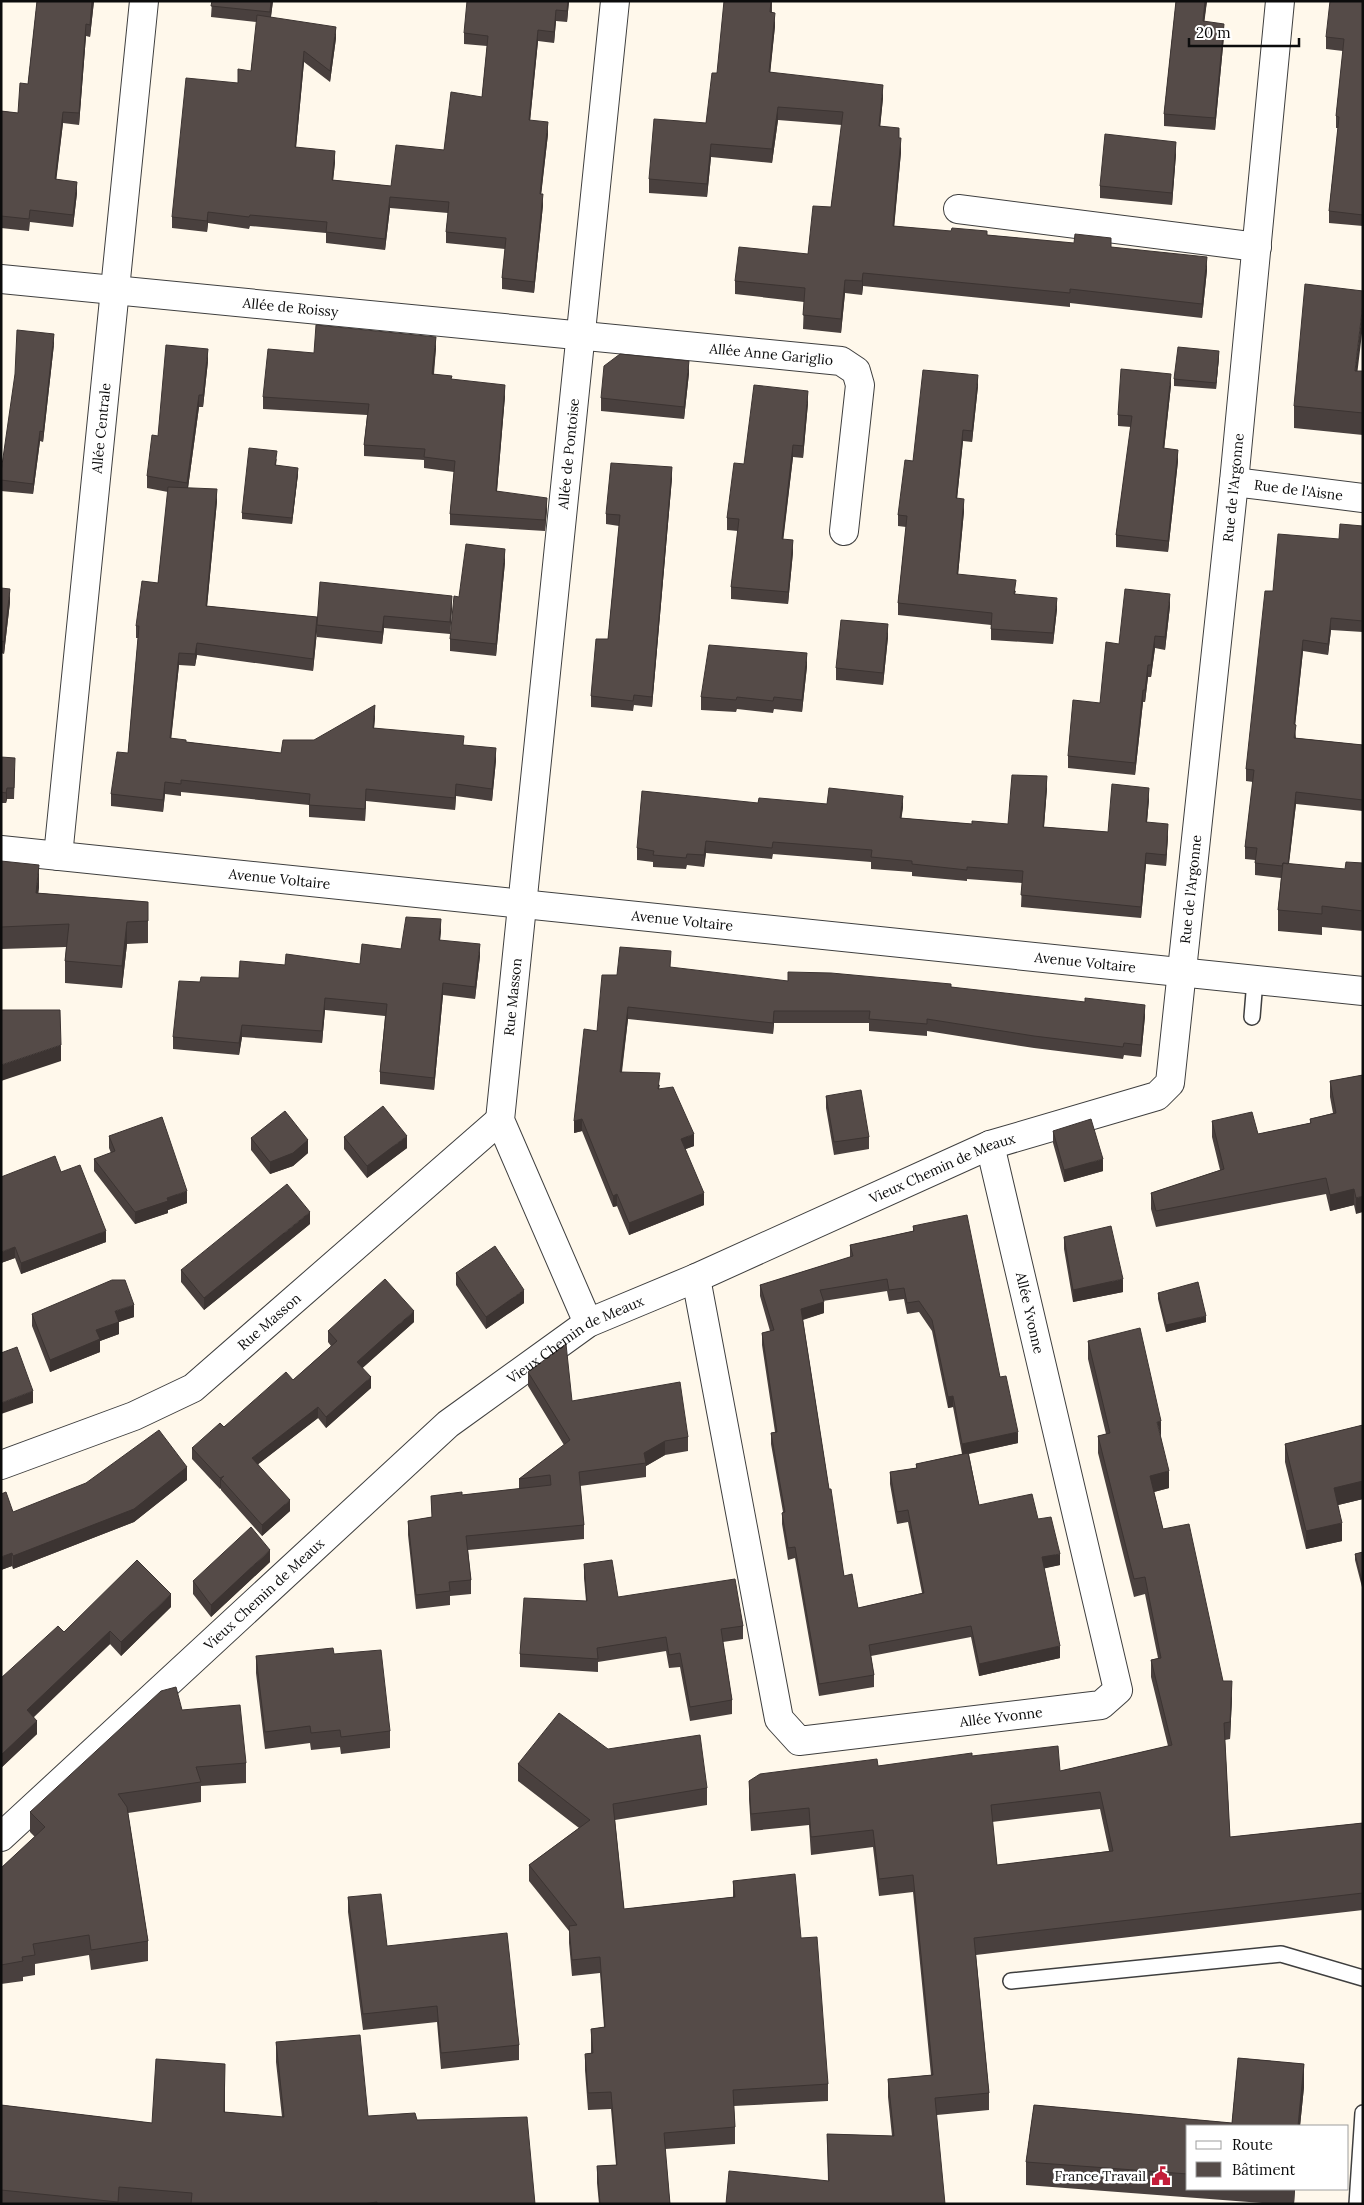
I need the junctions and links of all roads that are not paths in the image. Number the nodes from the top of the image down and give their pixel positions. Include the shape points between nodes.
1 (144, 1) edge
2 (616, 1) edge
3 (1280, 1) edge
4 (958, 209) dead end
5 (1257, 247) junction
6 (1, 279) edge
7 (116, 292) junction
8 (582, 336) junction
9 (1234, 482) junction
10 (1363, 498) edge
11 (844, 531) dead end
12 (1, 850) edge
13 (58, 856) junction
14 (523, 905) junction
15 (1183, 973) junction
16 (1255, 980) junction
17 (1363, 991) edge
18 (1252, 1016) dead end
19 (500, 1120) junction
20 (990, 1145) junction
21 (696, 1278) junction
22 (588, 1323) junction
23 (1, 1464) edge
24 (1, 1836) edge
25 (1363, 1978) edge
26 (1011, 1981) dead end
27 (1363, 2114) edge
28 (1357, 2204) edge

1 - 7 street, Allée Centrale
2 - 8 street, Allée de Pontoise
3 - 5 street, Rue de l'Argonne
4 - 5 street
5 - 9 street, Rue de l'Argonne
6 - 7 street, Allée de Roissy
7 - 8 street, Allée de Roissy
7 - 13 street, Allée Centrale
8 - 11 street, Allée Anne Gariglio via 841,361 856,371 860,384
8 - 14 street, Allée de Pontoise
9 - 10 street, Rue de l'Aisne
9 - 15 street, Rue de l'Argonne
12 - 13 street, Avenue Voltaire
13 - 14 street, Avenue Voltaire
14 - 15 street, Avenue Voltaire
14 - 19 street, Rue Masson
15 - 16 street, Avenue Voltaire
15 - 20 street, Vieux Chemin de Meaux via 1170,1083 1157,1096
16 - 17 street, Avenue Voltaire
16 - 18 lane
19 - 22 street, Rue Masson
19 - 23 street, Rue Masson via 193,1388 134,1416
20 - 21 street, Vieux Chemin de Meaux
20 - 21 street, Allée Yvonne via 1118,1690 1101,1705 799,1741 779,1719
21 - 22 street, Vieux Chemin de Meaux
22 - 24 street, Vieux Chemin de Meaux via 448,1424
25 - 26 lane via 1281,1954
27 - 28 lane

